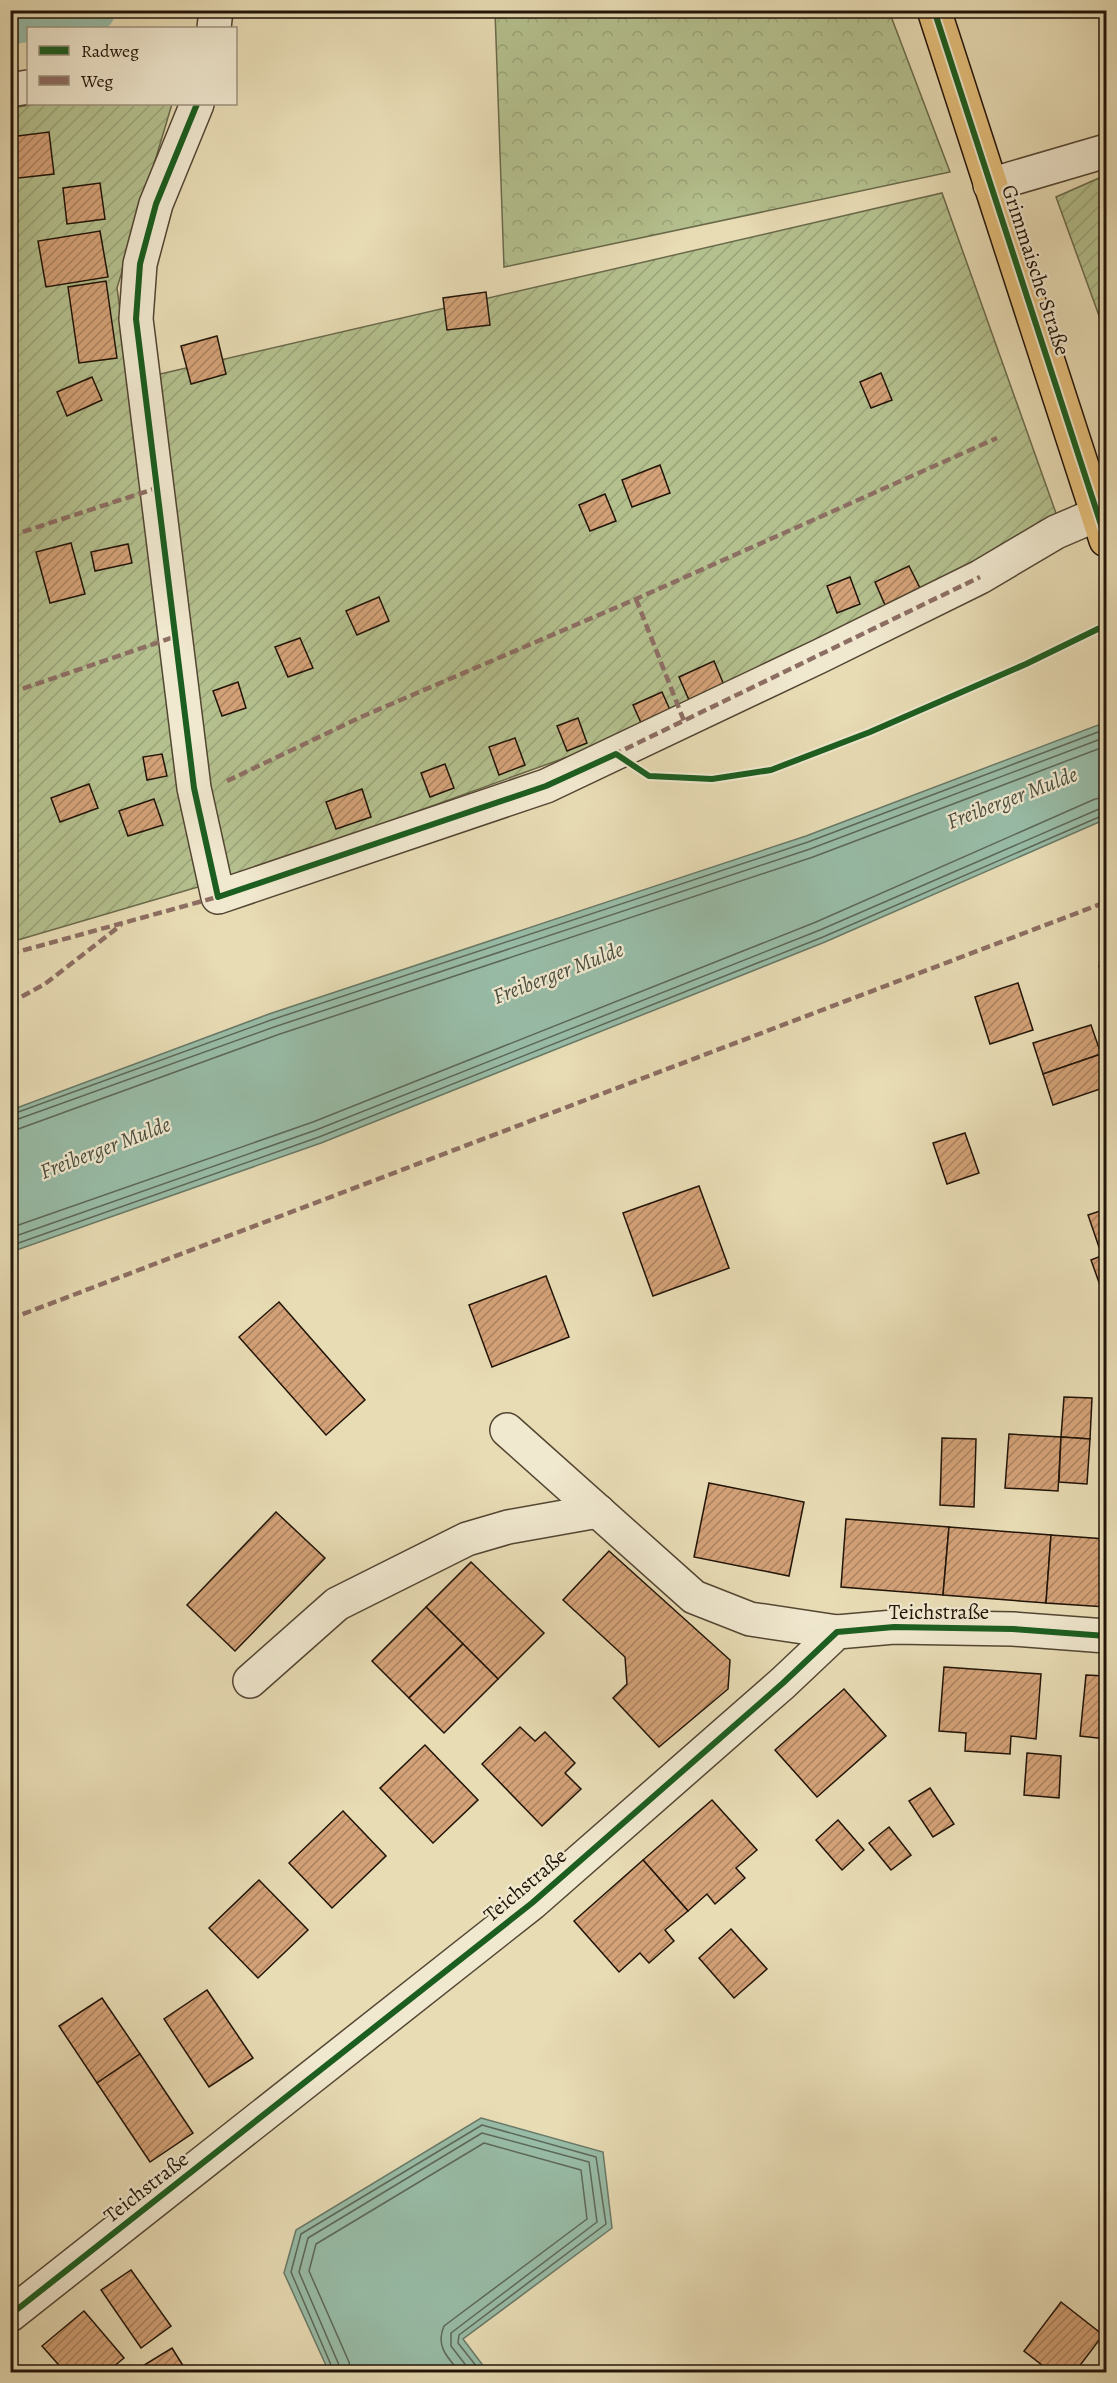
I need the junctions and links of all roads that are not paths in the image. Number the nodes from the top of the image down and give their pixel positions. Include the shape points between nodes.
1 (216, 10) edge
2 (934, 10) edge
3 (214, 27) edge
4 (27, 87) edge
5 (10, 90) edge
6 (197, 105) edge
7 (1107, 151) edge
8 (990, 185) junction
9 (1102, 527) edge
10 (507, 1430) dead end
11 (598, 1511) junction
12 (837, 1632) junction
13 (1107, 1636) edge
14 (249, 1681) dead end
15 (10, 2315) edge

1 - 3 street
2 - 8 main road, Grimmaische Straße
4 - 5 street
6 - 9 street via 156,204 140,264 136,319 193,776 218,897 546,786 980,578 1056,532
7 - 8 street
8 - 9 main road, Grimmaische Straße
10 - 11 street, Teichstraße
11 - 12 street, Teichstraße via 694,1597 750,1619
11 - 14 street via 508,1527 467,1539 337,1604
12 - 13 street, Teichstraße via 894,1627 1013,1629
12 - 15 street, Teichstraße via 532,1903

